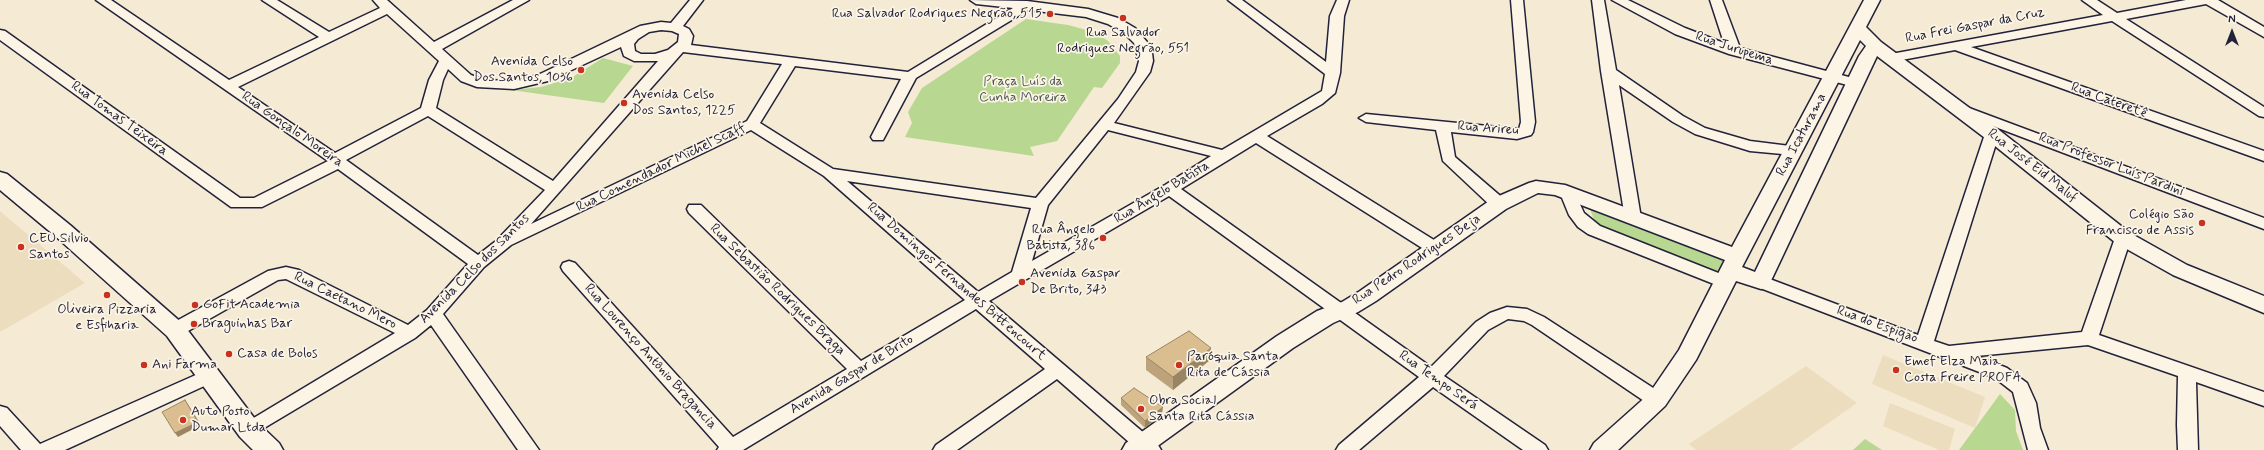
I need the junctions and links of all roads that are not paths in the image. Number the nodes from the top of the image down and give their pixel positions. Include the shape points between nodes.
1 (102, 0) edge
2 (268, 0) edge
3 (523, 0) edge
4 (697, 0) edge
5 (976, 0) edge
6 (1234, 0) edge
7 (1343, 0) edge
8 (1517, 0) edge
9 (1595, 0) edge
10 (1598, 0) edge
11 (1618, 0) edge
12 (1716, 0) edge
13 (1872, 0) edge
14 (2088, 0) edge
15 (2208, 0) edge
16 (1031, 3) edge
17 (383, 4) edge
18 (2114, 17) junction
19 (675, 27) junction
20 (1856, 27) junction
21 (2264, 33) edge
22 (0, 34) edge
23 (633, 36) junction
24 (328, 37) junction
25 (1875, 46) junction
26 (1955, 46) junction
27 (433, 48) junction
28 (677, 51) junction
29 (1734, 51) junction
30 (630, 54) junction
31 (589, 57) junction
32 (644, 58) junction
33 (1891, 58) junction
34 (446, 60) junction
35 (791, 61) junction
36 (1608, 71) junction
37 (1333, 73) junction
38 (910, 76) junction
39 (1833, 77) junction
40 (649, 82) junction
41 (1855, 83) junction
42 (228, 86) junction
43 (1957, 108) junction
44 (428, 110) junction
45 (2264, 113) edge
46 (1366, 118) dead end
47 (752, 124) junction
48 (1106, 125) junction
49 (1443, 126) junction
50 (1992, 134) junction
51 (1256, 136) junction
52 (878, 137) dead end
53 (1793, 150) junction
54 (1224, 155) junction
55 (2264, 156) edge
56 (337, 161) junction
57 (829, 173) junction
58 (0, 179) edge
59 (554, 189) junction
60 (1170, 189) junction
61 (1568, 193) junction
62 (1040, 204) junction
63 (1499, 204) junction
64 (695, 209) dead end
65 (1633, 218) junction
66 (2264, 224) edge
67 (2123, 238) junction
68 (502, 245) junction
69 (1436, 249) junction
70 (478, 264) junction
71 (569, 267) dead end
72 (1731, 270) junction
73 (1019, 276) junction
74 (1761, 282) junction
75 (976, 301) junction
76 (2264, 304) edge
77 (1340, 310) junction
78 (433, 314) junction
79 (175, 330) junction
80 (409, 333) junction
81 (2089, 338) junction
82 (1924, 343) junction
83 (1948, 352) junction
84 (1058, 369) junction
85 (860, 371) junction
86 (2187, 372) junction
87 (208, 376) junction
88 (1432, 377) junction
89 (2264, 399) edge
90 (1657, 400) junction
91 (0, 413) edge
92 (249, 430) junction
93 (1143, 448) edge
94 (729, 449) edge
95 (33, 450) edge
96 (46, 450) edge
97 (270, 450) edge
98 (529, 450) edge
99 (943, 450) edge
100 (1346, 450) edge
101 (1538, 450) edge
102 (1602, 450) edge
103 (2038, 450) edge
104 (2188, 450) edge

1 - 42 street, Rua Gonçalo Moreira
2 - 24 street
3 - 27 street
4 - 19 street
5 - 16 street
6 - 37 street
7 - 37 street, Rua Ângelo Batista via 1337,16
8 - 49 street, Rua Arireu via 1528,122 1526,132 1517,134
9 - 10 street
10 - 36 street
11 - 29 street, Rua Jurupema via 1680,31
12 - 29 street
13 - 20 street, Rua Icaturama
14 - 18 street
15 - 18 street, Rua Frei Gaspar da Cruz
15 - 21 street
16 - 38 street
16 - 48 street via 1088,13 1113,21 1130,31 1140,42 1146,61 1143,72
17 - 24 street
17 - 27 street
18 - 26 street, Rua Frei Gaspar da Cruz
18 - 45 street
19 - 23 street via 653,27
19 - 28 street via 686,36 685,44
20 - 25 street, Rua José Eid Maluf
20 - 39 street, Rua Icaturama
22 - 56 street, Rua Tomas Teixeira via 237,203 256,203
23 - 30 street via 626,44
23 - 31 street
24 - 42 street
25 - 33 street, Rua José Eid Maluf
25 - 41 street, Rua Icaturama
26 - 33 street, Rua Frei Gaspar da Cruz
26 - 55 street, Rua Cateretê
27 - 34 street
28 - 32 street via 655,58
28 - 35 street
28 - 40 street, Avenida Celso dos Santos
29 - 39 street, Rua Jurupema
30 - 31 street
30 - 32 street
31 - 34 street via 543,78 514,86 482,84 466,78
32 - 40 street via 649,68
33 - 43 street, Rua José Eid Maluf
34 - 44 street via 436,80
35 - 38 street
35 - 47 street, Rua Comendador Michel Scaff
36 - 53 street via 1700,131 1750,146
36 - 65 street
37 - 51 street, Rua Ângelo Batista via 1328,93
38 - 52 street
39 - 41 street, Rua Jurupema
39 - 53 street, Rua Icaturama
40 - 59 street, Avenida Celso dos Santos
41 - 74 street, Rua Icaturama
42 - 56 street, Rua Gonçalo Moreira
43 - 50 street, Rua José Eid Maluf
43 - 66 street, Rua Professor Luís Pardini
44 - 56 street
44 - 59 street
46 - 49 street, Rua Arireu
47 - 57 street, Rua Domingos Fernandes Bittencourt
47 - 68 street, Rua Comendador Michel Scaff
48 - 54 street
48 - 62 street
49 - 63 street via 1448,158
50 - 67 street, Rua José Eid Maluf
50 - 82 street
51 - 54 street, Rua Ângelo Batista
51 - 69 street
53 - 72 street, Rua Icaturama
54 - 60 street, Rua Ângelo Batista
56 - 70 street, Rua Gonçalo Moreira
57 - 62 street
57 - 75 street, Rua Domingos Fernandes Bittencourt
58 - 79 main road
59 - 68 street, Avenida Celso dos Santos
60 - 73 street, Rua Ângelo Batista
60 - 77 street, Rua Tempo Será
61 - 63 street, Rua Pedro Rodrigues Beja via 1550,187 1536,188
61 - 65 street, Rua Pedro Rodrigues Beja
61 - 72 street via 1577,215 1584,224 1594,230
62 - 73 street
63 - 69 street, Rua Pedro Rodrigues Beja
64 - 85 street, Rua Sebastião Rodrigues Braga
65 - 72 street, Rua do Espigão
67 - 76 street, Rua José Eid Maluf via 2180,270
67 - 81 street
68 - 70 street, Avenida Celso dos Santos
69 - 77 street, Rua Pedro Rodrigues Beja via 1368,296
70 - 78 street, Avenida Celso dos Santos
71 - 94 street, Rua Lourenço Antônio Bragancia
72 - 74 street, Rua do Espigão
72 - 90 street, Rua Icaturama via 1688,354
73 - 75 street, Rua Ângelo Batista
74 - 82 street, Rua do Espigão
75 - 84 street, Rua Domingos Fernandes Bittencourt
75 - 85 street, Avenida Gaspar de Brito
77 - 88 street, Rua Tempo Será
77 - 93 street, Rua Pedro Rodrigues Beja via 1285,342
78 - 80 street, Avenida Celso dos Santos
78 - 98 street
79 - 80 street, Rua Caetano Mero via 274,275 286,273 293,274
79 - 87 main road
80 - 92 street, Avenida Celso dos Santos
81 - 83 street, Rua do Espigão
81 - 86 street
82 - 83 street, Rua do Espigão
83 - 103 street via 2001,374 2021,388 2028,402 2031,428
84 - 93 street, Rua Domingos Fernandes Bittencourt
84 - 99 street
85 - 94 street, Avenida Gaspar de Brito
86 - 89 street
86 - 104 street
87 - 92 main road
87 - 96 street
88 - 90 street via 1482,326 1507,313 1519,313 1538,321
88 - 100 street
88 - 101 street, Rua Tempo Será
90 - 102 street, Rua Icaturama
91 - 95 street
92 - 97 main road

